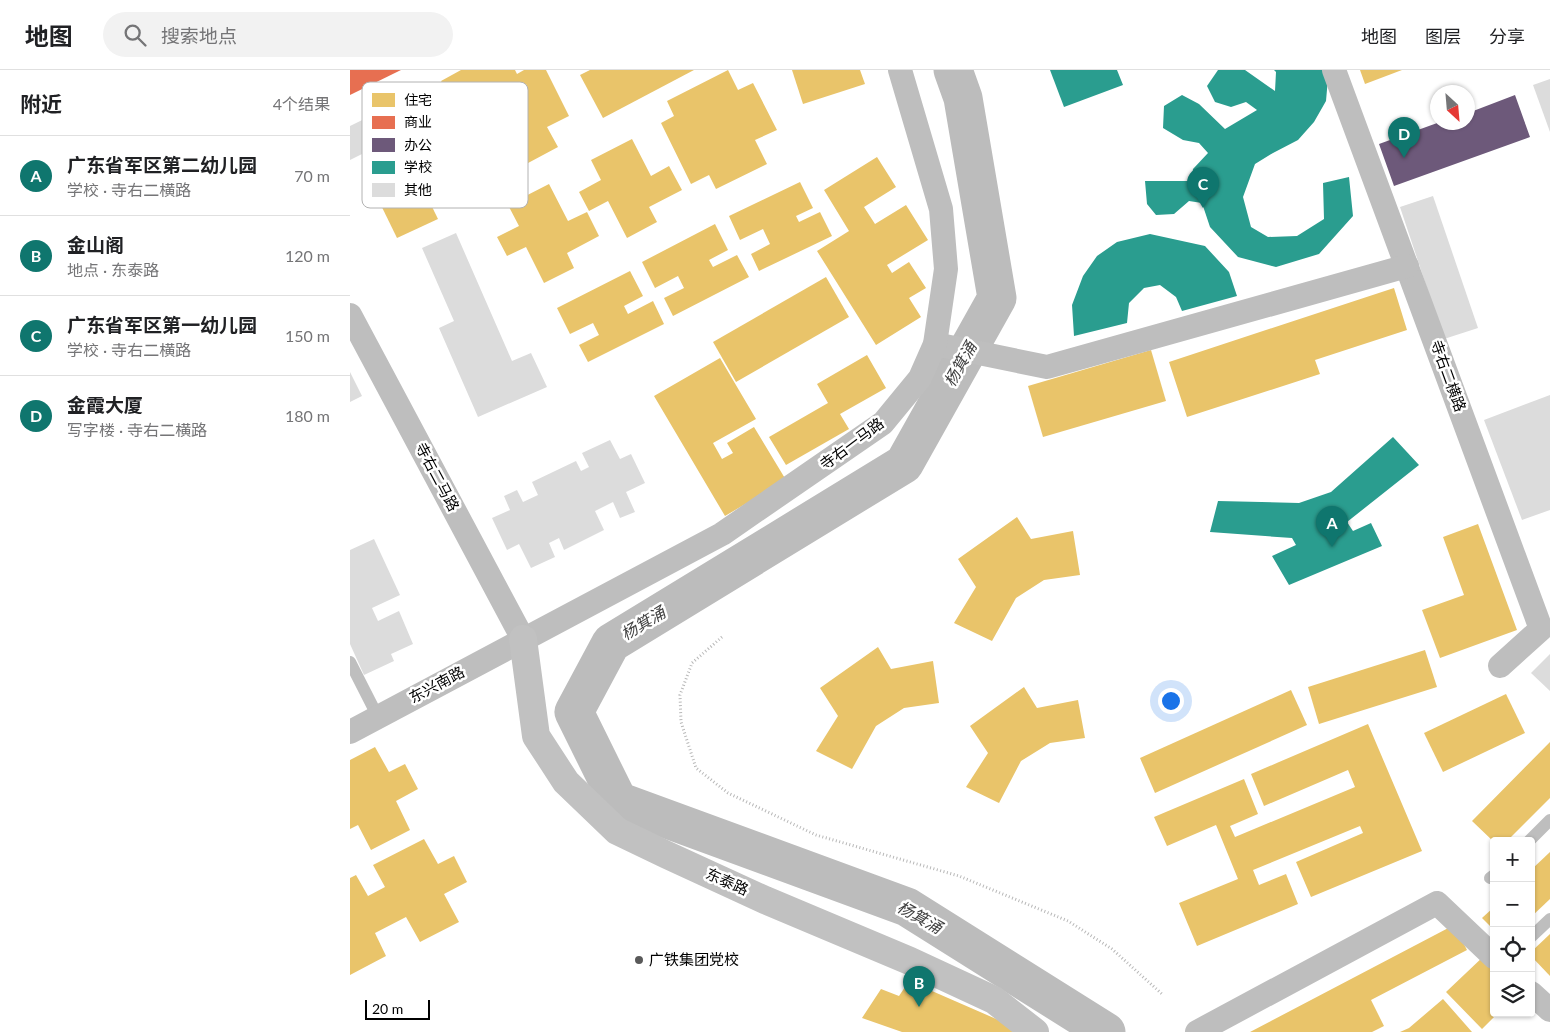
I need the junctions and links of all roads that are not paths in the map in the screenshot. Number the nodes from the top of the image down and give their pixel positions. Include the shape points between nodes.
1 (900, 70) edge
2 (1334, 70) edge
3 (1407, 266) junction
4 (350, 315) edge
5 (935, 344) junction
6 (523, 639) junction
7 (350, 662) edge
8 (1500, 666) dead end
9 (378, 717) junction
10 (350, 732) edge
11 (1550, 820) edge
12 (1532, 837) edge
13 (1550, 919) edge
14 (1535, 933) edge
15 (1490, 953) edge
16 (1535, 996) edge
17 (1550, 1010) edge
18 (1035, 1032) edge
19 (1198, 1032) edge

1 - 5 street, 寺右一马路 via 941,209 946,269
2 - 3 street, 寺右二横路
3 - 5 street via 1047,367
3 - 8 street, 寺右二横路 via 1541,629
4 - 6 street, 寺右二马路
5 - 6 street, 寺右一马路 via 920,378 883,423 722,534
6 - 9 street, 东兴南路
6 - 18 street, 东泰路 via 536,736 566,782 617,831 994,1000
7 - 9 lane
9 - 10 street, 东兴南路
11 - 12 lane
13 - 14 lane
15 - 19 street via 1436,902
16 - 17 street

